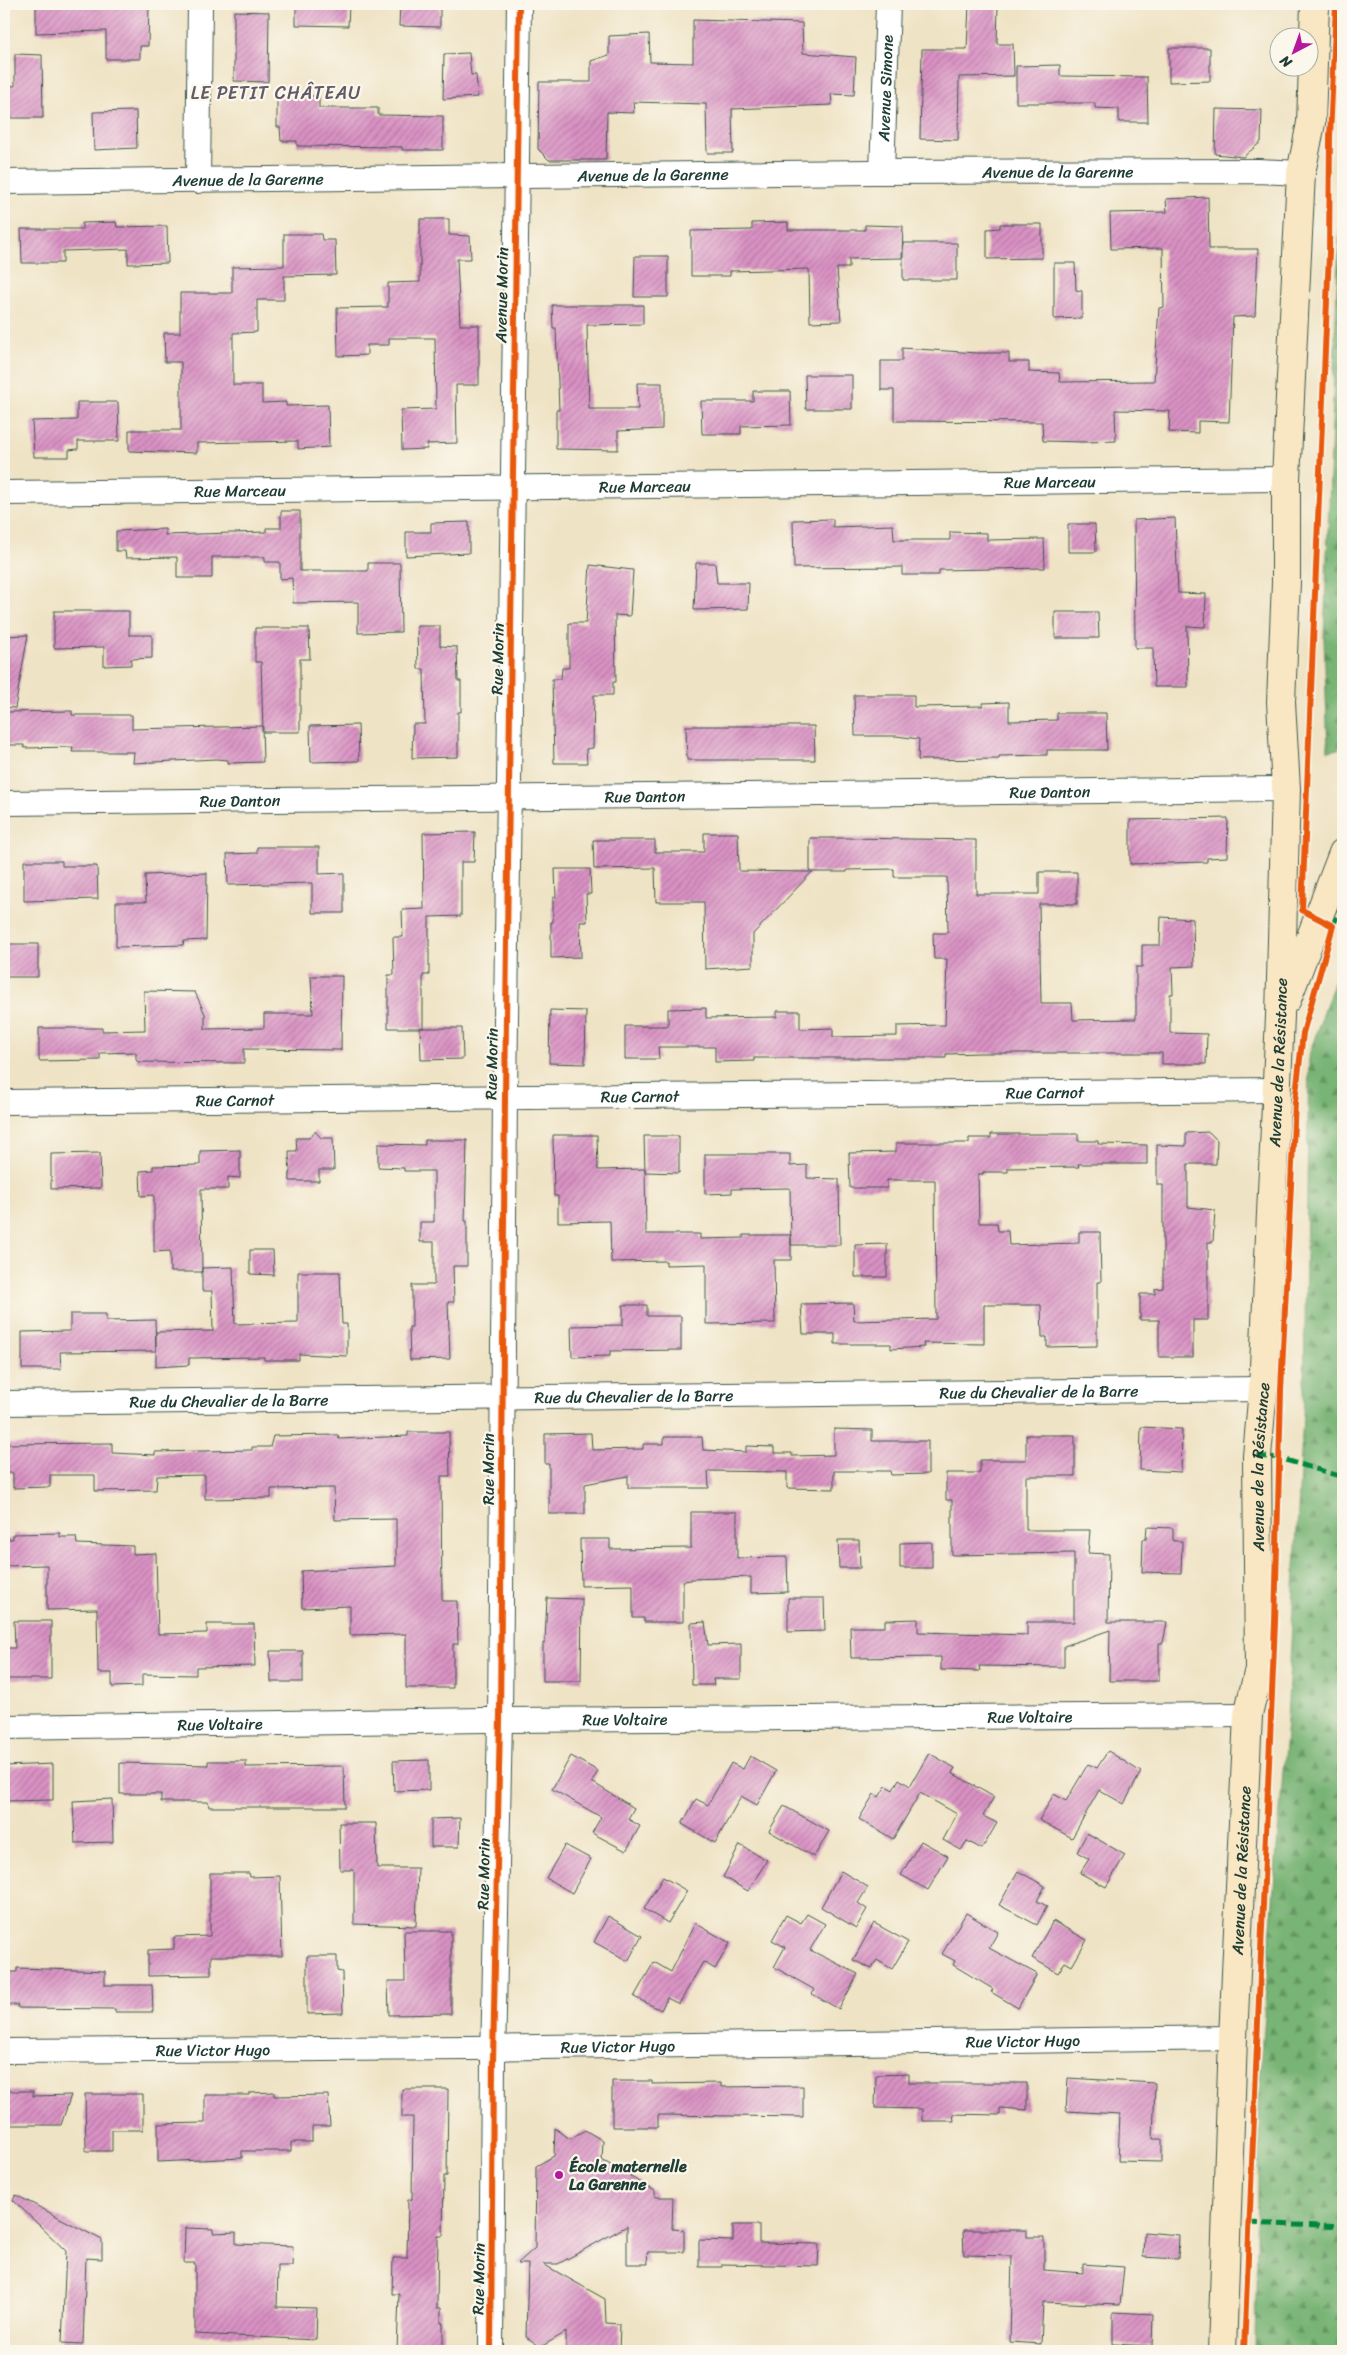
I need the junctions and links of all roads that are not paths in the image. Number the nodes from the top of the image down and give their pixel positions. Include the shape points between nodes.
1 (200, 4) edge
2 (519, 4) edge
3 (888, 4) edge
4 (1315, 4) edge
5 (882, 172) junction
6 (1301, 173) junction
7 (516, 178) junction
8 (198, 180) junction
9 (4, 182) edge
10 (1286, 479) junction
11 (513, 488) junction
12 (4, 493) edge
13 (512, 588) joint
14 (1286, 789) junction
15 (509, 797) junction
16 (4, 803) edge
17 (1343, 853) edge
18 (1280, 1016) junction
19 (1276, 1090) junction
20 (505, 1096) junction
21 (4, 1102) edge
22 (1264, 1389) junction
23 (503, 1397) junction
24 (4, 1402) edge
25 (1248, 1715) junction
26 (500, 1720) junction
27 (4, 1727) edge
28 (1232, 2038) junction
29 (494, 2048) junction
30 (4, 2051) edge
31 (491, 2351) edge
32 (1222, 2351) edge

1 - 8 street
2 - 7 street, Avenue Morin
3 - 5 street, Avenue Simone
4 - 6 main road, Avenue de la Résistance via 1311,123
5 - 6 street, Avenue de la Garenne
5 - 7 street, Avenue de la Garenne
6 - 10 main road, Avenue de la Résistance
7 - 8 street, Avenue de la Garenne
7 - 11 street, Avenue Morin
8 - 9 street, Avenue de la Garenne
10 - 11 street, Rue Marceau
10 - 14 main road, Avenue de la Résistance via 1281,702
11 - 12 street, Rue Marceau
11 - 13 street, Avenue Morin
13 - 15 street, Rue Morin
14 - 15 street, Rue Danton
14 - 18 main road, Avenue de la Résistance
15 - 16 street, Rue Danton
15 - 20 street, Rue Morin
17 - 18 main road
18 - 19 main road, Avenue de la Résistance
19 - 20 street, Rue Carnot
19 - 22 main road, Avenue de la Résistance
20 - 21 street, Rue Carnot
20 - 23 street, Rue Morin
22 - 23 street, Rue du Chevalier de la Barre
22 - 25 main road, Avenue de la Résistance via 1257,1456 1259,1669
23 - 24 street, Rue du Chevalier de la Barre
23 - 26 street, Rue Morin
25 - 26 street, Rue Voltaire
25 - 28 main road, Avenue de la Résistance
26 - 27 street, Rue Voltaire
26 - 29 street, Rue Morin
28 - 29 street, Rue Victor Hugo
28 - 32 main road, Avenue de la Résistance
29 - 30 street, Rue Victor Hugo
29 - 31 street, Rue Morin

